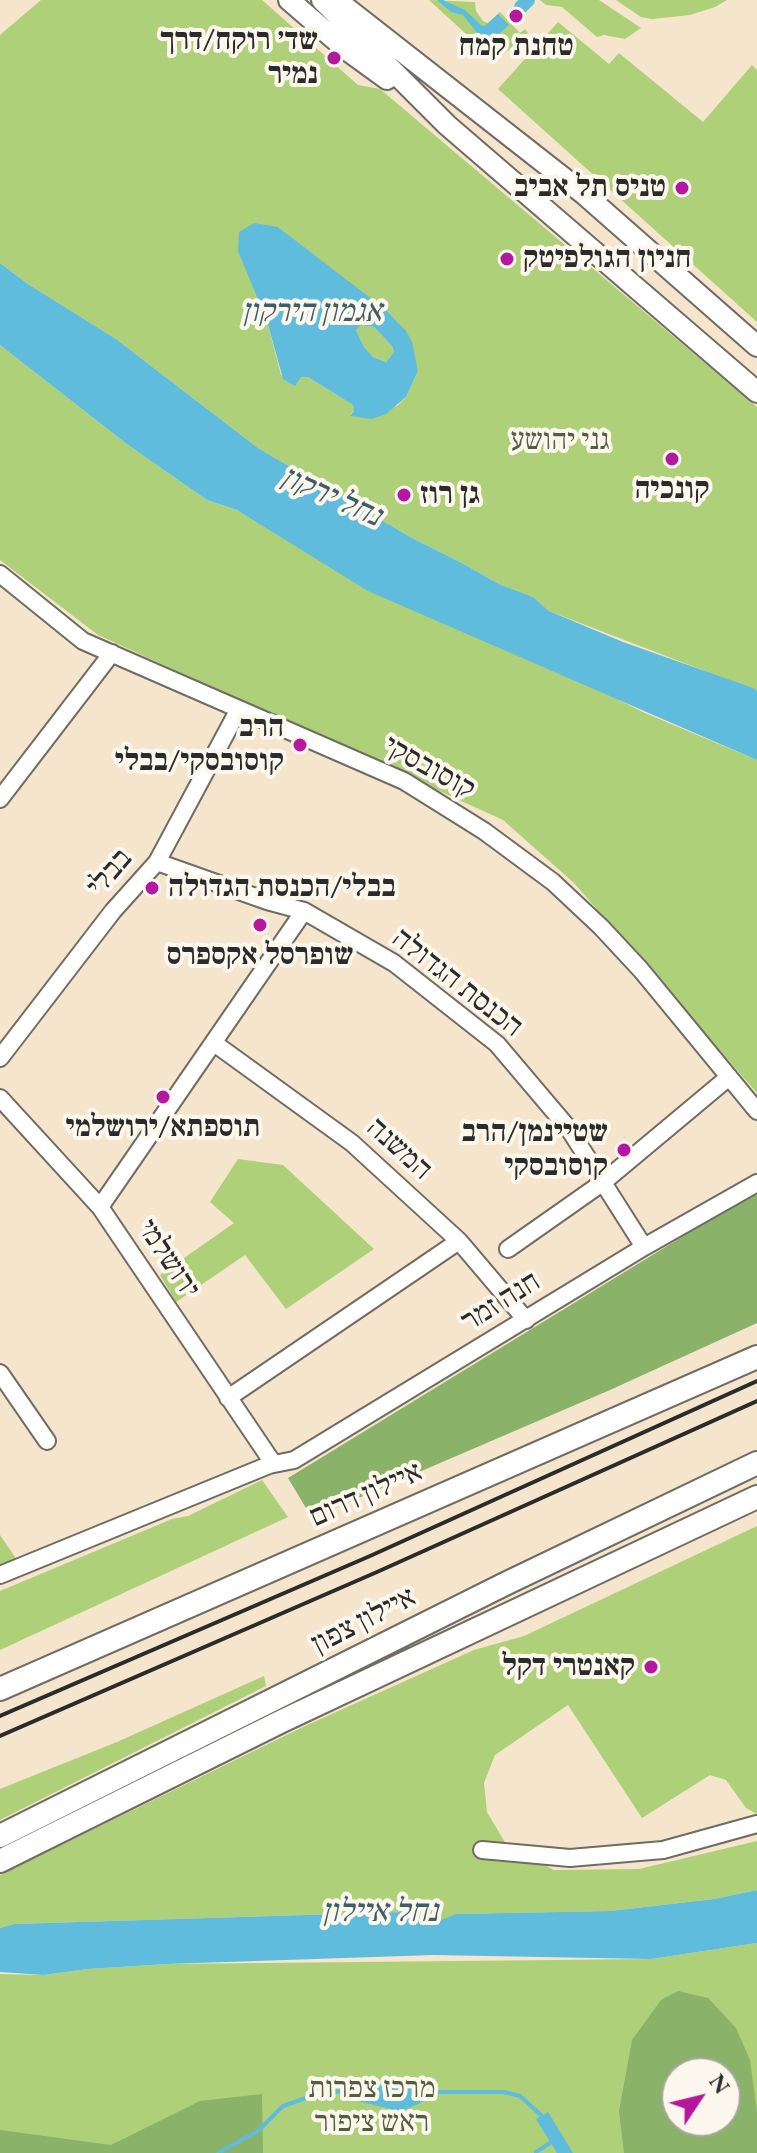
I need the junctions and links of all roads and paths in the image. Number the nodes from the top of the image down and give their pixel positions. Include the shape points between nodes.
1 (289, 0) edge
2 (322, 0) edge
3 (337, 0) edge
4 (353, 0) edge
5 (447, 125) junction
6 (584, 194) junction
7 (757, 346) edge
8 (757, 392) edge
9 (0, 574) edge
10 (112, 653) junction
11 (239, 709) junction
12 (0, 799) edge
13 (157, 862) junction
14 (304, 911) junction
15 (214, 1043) junction
16 (0, 1058) edge
17 (729, 1077) junction
18 (0, 1098) edge
19 (757, 1111) edge
20 (602, 1183) junction
21 (757, 1183) edge
22 (100, 1207) junction
23 (459, 1241) junction
24 (644, 1247) junction
25 (508, 1249) dead end
26 (526, 1320) junction
27 (757, 1345) edge
28 (757, 1357) edge
29 (0, 1373) edge
30 (228, 1398) junction
31 (609, 1423) junction
32 (47, 1441) dead end
33 (273, 1463) junction
34 (757, 1463) edge
35 (757, 1497) edge
36 (0, 1575) edge
37 (429, 1650) junction
38 (0, 1689) edge
39 (757, 1824) edge
40 (5, 1834) edge
41 (482, 1850) dead end
42 (0, 1861) edge

1 - 5 main road
2 - 5 main road
3 - 6 main road
4 - 6 main road
5 - 8 main road
6 - 7 main road
9 - 10 street, קוסובסקי via 83,641
10 - 11 street, קוסובסקי
10 - 12 street
11 - 13 street, בבלי
11 - 17 street, קוסובסקי via 404,781 542,874 641,970
13 - 14 street, הכנסת הגדולה
13 - 16 street, בבלי
14 - 15 street
14 - 20 street, הכנסת הגדולה via 394,963 497,1044 569,1129
15 - 22 street
15 - 23 street, המשנה via 352,1143
17 - 19 street, קוסובסקי
17 - 20 street
18 - 22 street, ירושלמי
20 - 24 street, הכנסת הגדולה
20 - 25 street
21 - 24 street, חנה זמר
22 - 30 street, ירושלמי
23 - 26 street, המשנה
23 - 30 street
24 - 26 street, חנה זמר
26 - 33 street, חנה זמר via 294,1460
27 - 31 highway
28 - 31 highway, איילון דרום
29 - 32 street
30 - 33 street, ירושלמי
31 - 38 highway, איילון דרום
33 - 36 street, חנה זמר
34 - 40 highway, איילון צפון
35 - 37 highway
37 - 40 highway
37 - 42 highway
39 - 41 street via 663,1850 570,1858

